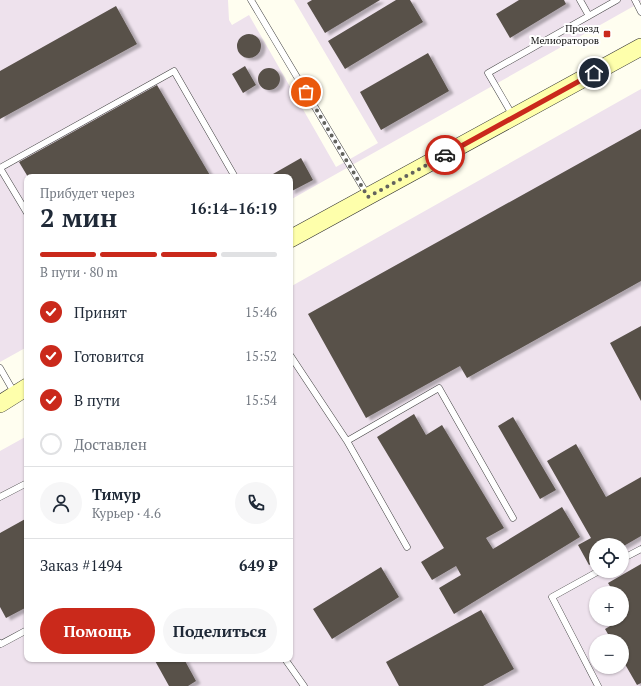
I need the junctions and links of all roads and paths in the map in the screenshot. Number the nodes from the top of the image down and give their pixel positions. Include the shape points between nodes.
1 (251, 0) edge
2 (580, 0) edge
3 (616, 0) edge
4 (635, 0) edge
5 (641, 12) edge
6 (589, 16) junction
7 (641, 47) edge
8 (514, 117) junction
9 (0, 168) edge
10 (233, 174) edge
11 (368, 197) junction
12 (24, 208) edge
13 (293, 237) edge
14 (293, 360) edge
15 (0, 368) edge
16 (21, 391) edge
17 (0, 404) edge
18 (347, 442) junction
19 (24, 485) edge
20 (0, 497) edge
21 (513, 518) dead end
22 (407, 547) dead end
23 (641, 549) edge
24 (629, 555) edge
25 (589, 577) edge
26 (24, 632) edge
27 (0, 643) edge
28 (287, 662) edge
29 (304, 686) edge
30 (598, 686) edge

1 - 11 lane
2 - 6 lane
3 - 6 lane
4 - 5 lane
6 - 8 lane via 488,73
7 - 8 street
8 - 11 street
9 - 10 lane via 174,70
9 - 12 lane
11 - 13 street
14 - 18 lane
15 - 16 lane
16 - 17 street
18 - 21 lane via 439,388
18 - 22 lane
19 - 20 lane
23 - 24 lane
25 - 30 lane via 552,597
26 - 27 lane
28 - 29 lane

